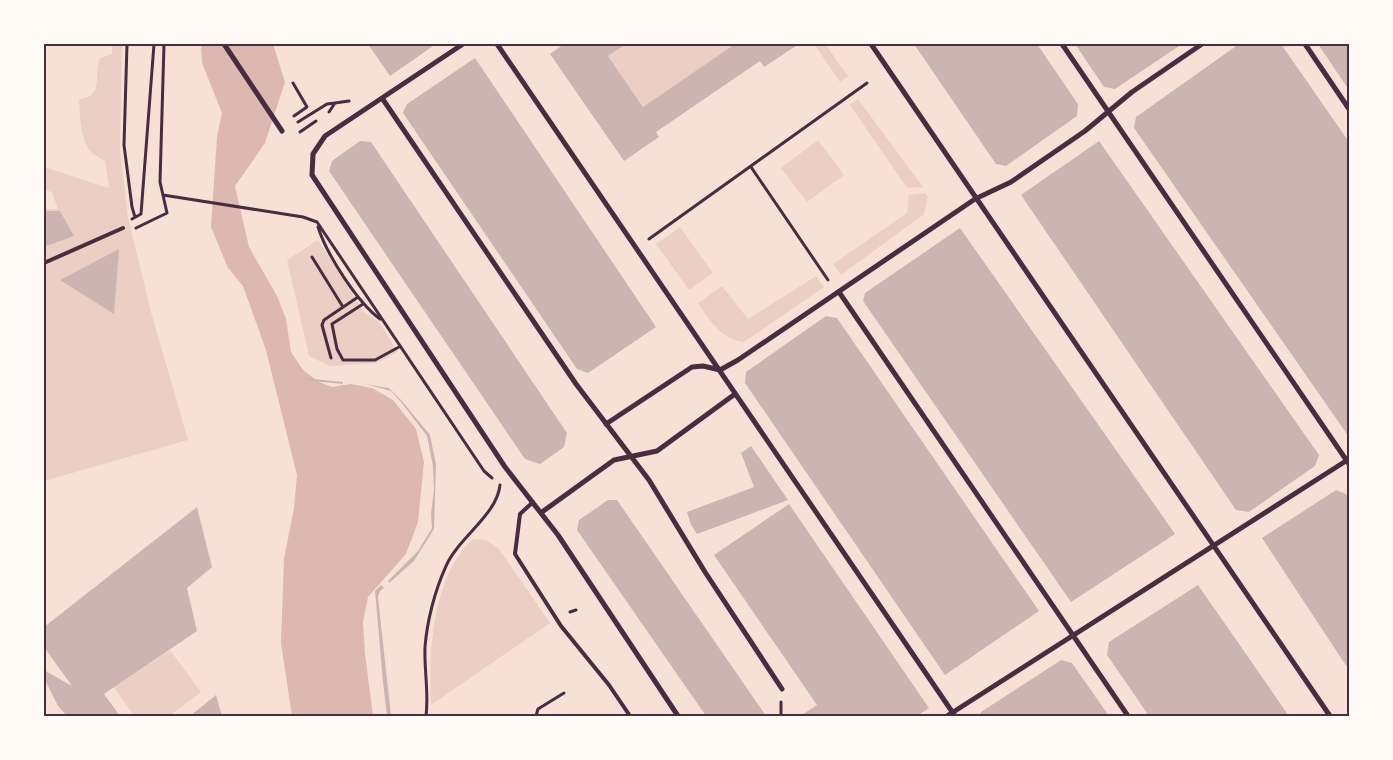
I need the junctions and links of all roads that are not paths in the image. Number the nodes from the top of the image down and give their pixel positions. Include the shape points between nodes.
1 (224, 44) edge
2 (463, 44) edge
3 (498, 44) edge
4 (871, 44) edge
5 (1062, 44) edge
6 (1202, 44) edge
7 (1305, 44) edge
8 (382, 98) junction
9 (1349, 109) edge
10 (1108, 110) junction
11 (282, 132) dead end
12 (976, 199) junction
13 (123, 228) dead end
14 (44, 263) edge
15 (838, 292) junction
16 (720, 370) junction
17 (735, 394) junction
18 (606, 424) junction
19 (631, 458) junction
20 (1348, 461) edge
21 (533, 502) junction
22 (542, 512) junction
23 (1214, 546) junction
24 (1073, 636) junction
25 (782, 689) dead end
26 (952, 715) edge
27 (630, 716) edge
28 (678, 716) edge
29 (1128, 716) edge
30 (1330, 716) edge

1 - 11 street
2 - 8 street
3 - 16 street
4 - 12 street
5 - 10 street
6 - 10 street
7 - 9 street
8 - 18 street
8 - 21 street via 325,136 312,154 312,175 509,473
10 - 12 street via 1085,131 1011,182
10 - 20 street
12 - 15 street
12 - 23 street
13 - 14 lane
15 - 16 street
15 - 24 street
16 - 17 street
16 - 18 street via 692,367
17 - 19 street via 657,451
17 - 26 street
18 - 19 street
19 - 22 street via 614,460
19 - 25 street via 649,480
20 - 23 street
21 - 22 street
21 - 27 lane via 520,514 515,554 561,626 609,684
22 - 28 street
23 - 24 street
23 - 30 street
24 - 26 street
24 - 29 street

